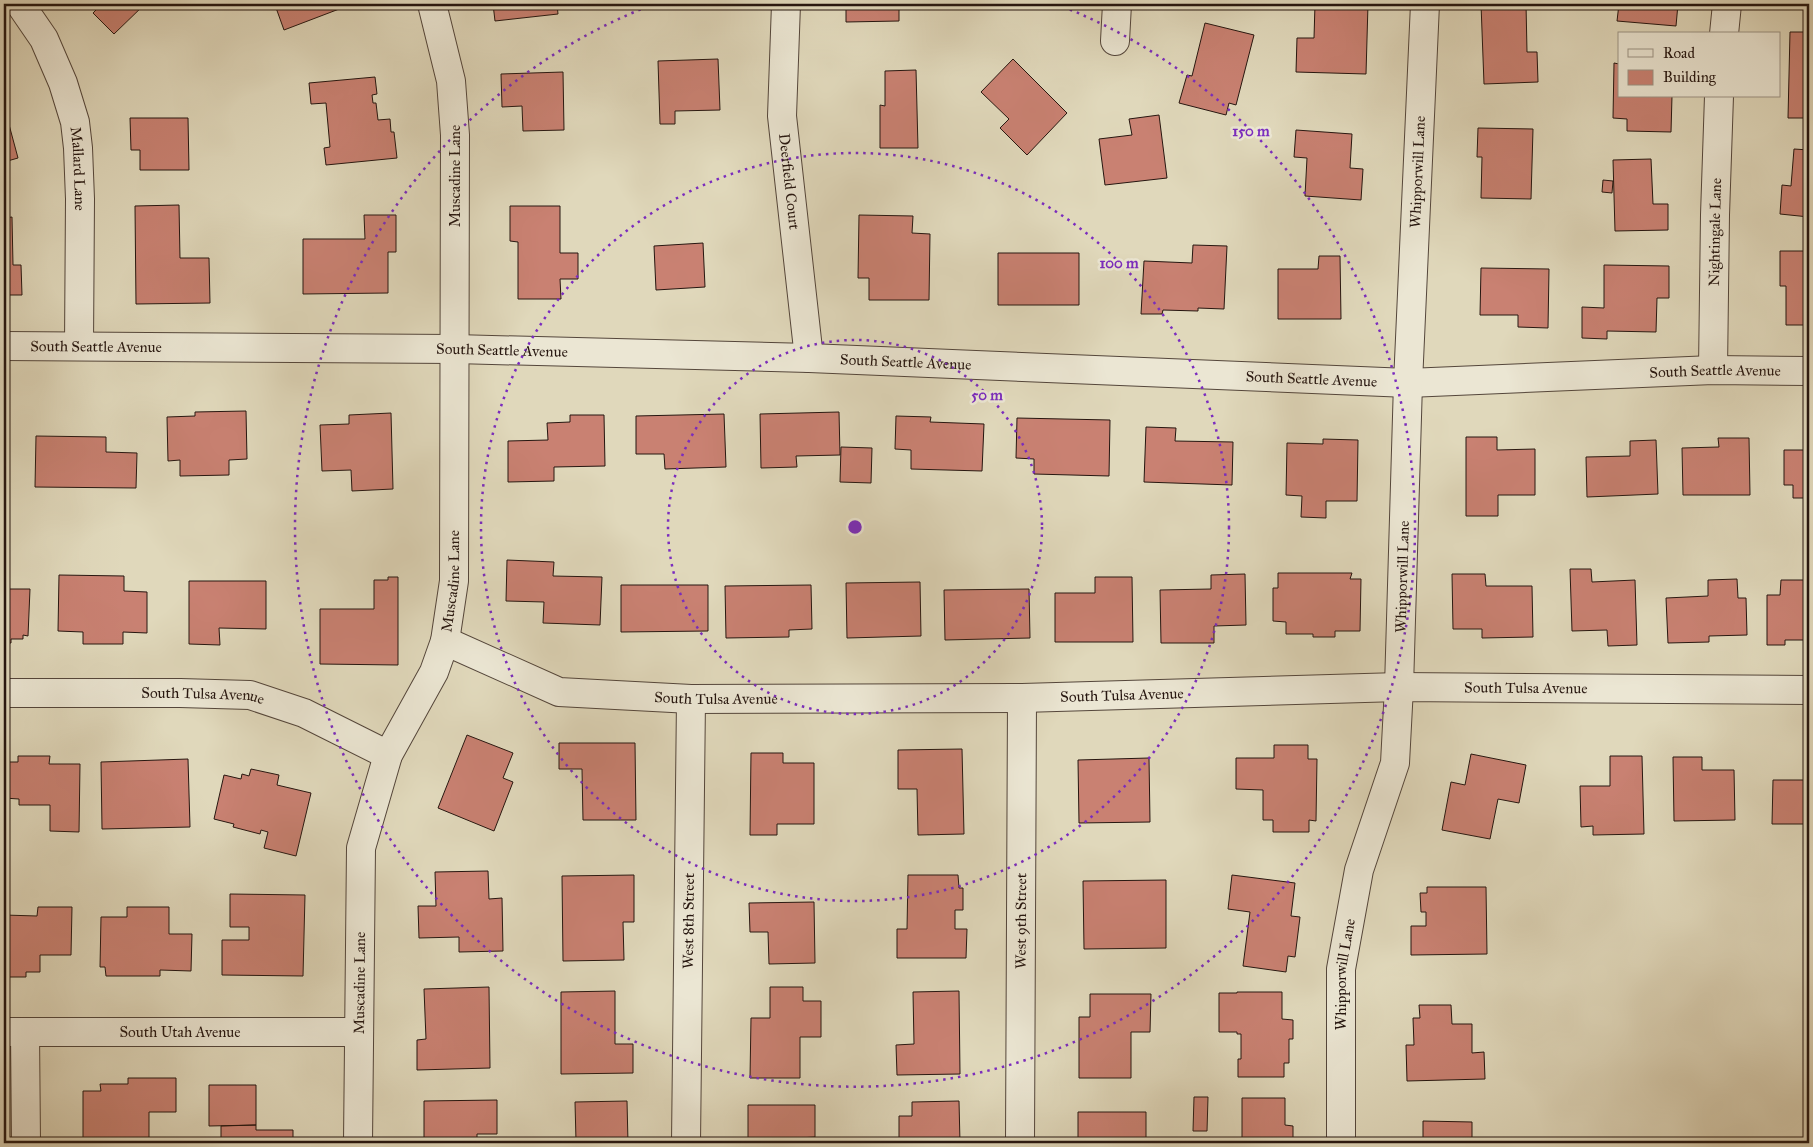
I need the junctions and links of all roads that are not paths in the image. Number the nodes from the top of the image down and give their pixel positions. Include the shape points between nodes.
1 (20, 4) edge
2 (432, 4) edge
3 (786, 4) edge
4 (1117, 4) edge
5 (1425, 4) edge
6 (1727, 4) edge
7 (1724, 32) edge
8 (1114, 41) dead end
9 (1719, 98) edge
10 (4, 346) edge
11 (79, 346) junction
12 (454, 349) junction
13 (809, 358) junction
14 (1713, 370) junction
15 (1809, 371) edge
16 (1408, 383) junction
17 (445, 641) junction
18 (1399, 687) junction
19 (1809, 690) edge
20 (4, 692) edge
21 (1022, 698) junction
22 (691, 699) junction
23 (388, 754) junction
24 (14, 1032) edge
25 (358, 1032) junction
26 (26, 1143) edge
27 (358, 1143) edge
28 (686, 1143) edge
29 (1020, 1143) edge
30 (1341, 1143) edge

1 - 11 street, Mallard Lane via 44,40 64,83 74,122 80,199
2 - 12 street, Muscadine Lane via 451,81 454,114
3 - 13 street, Deerfield Court via 782,116
4 - 8 street
5 - 16 street, Whipporwill Lane
6 - 7 street
9 - 14 street, Nightingale Lane
10 - 11 street, South Seattle Avenue
11 - 12 street, South Seattle Avenue
12 - 13 street, South Seattle Avenue
12 - 17 street, Muscadine Lane via 454,581
13 - 16 street, South Seattle Avenue
14 - 15 street, South Seattle Avenue
14 - 16 street, South Seattle Avenue
16 - 18 street, Whipporwill Lane
17 - 22 street, South Tulsa Avenue via 559,692
17 - 23 street, Muscadine Lane via 434,672
18 - 19 street, South Tulsa Avenue
18 - 21 street, South Tulsa Avenue
18 - 30 street, Whipporwill Lane via 1394,763 1360,870 1341,970
20 - 23 street, South Tulsa Avenue via 250,695 304,712
21 - 22 street, South Tulsa Avenue
21 - 29 street, West 9th Street
22 - 28 street, West 8th Street
23 - 25 street, Muscadine Lane via 361,848
24 - 25 street, South Utah Avenue
24 - 26 street
25 - 27 street, Muscadine Lane

